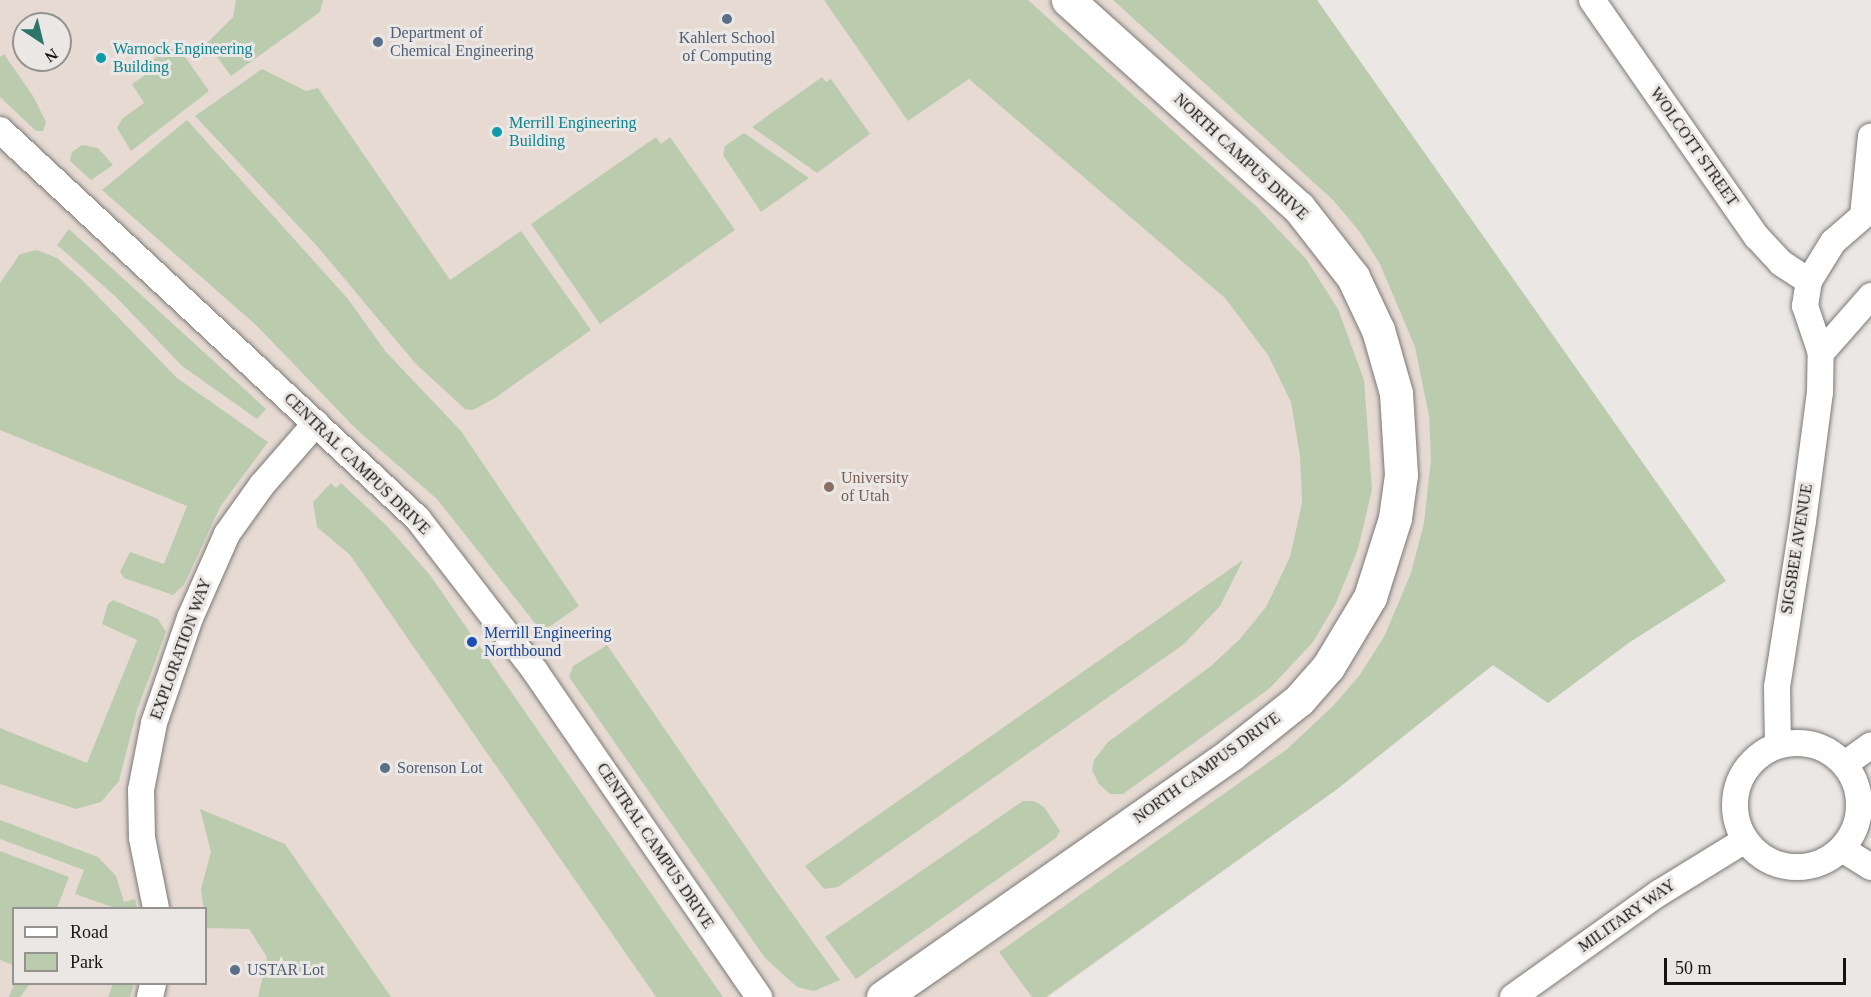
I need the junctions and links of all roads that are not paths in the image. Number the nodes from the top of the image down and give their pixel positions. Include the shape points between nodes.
1 (1068, 0) edge
2 (1592, 0) edge
3 (0, 130) edge
4 (1871, 136) edge
5 (1867, 218) edge
6 (1809, 281) junction
7 (1871, 296) edge
8 (1821, 352) junction
9 (316, 423) junction
10 (1871, 745) edge
11 (1778, 746) junction
12 (1845, 764) junction
13 (1745, 840) junction
14 (1842, 849) junction
15 (1871, 867) edge
16 (156, 907) edge
17 (759, 997) edge
18 (883, 997) edge
19 (1513, 997) edge

1 - 18 main road, NORTH CAMPUS DRIVE via 1299,208 1347,269 1378,330 1396,393 1401,475 1395,518 1370,597 1328,667 1299,700 1231,754
2 - 6 street, WOLCOTT STREET via 1757,237 1780,262
3 - 9 street, CENTRAL CAMPUS DRIVE via 77,206
4 - 5 street, SIGSBEE AVENUE
5 - 6 street, SIGSBEE AVENUE via 1833,242
6 - 8 street, SIGSBEE AVENUE via 1805,306
7 - 8 street
8 - 11 street, SIGSBEE AVENUE via 1820,392 1777,687
9 - 16 street, EXPLORATION WAY via 262,485 227,534 190,618 154,723 141,790 142,838
9 - 17 street, CENTRAL CAMPUS DRIVE via 418,519 468,579
10 - 12 street
11 - 12 street via 1814,745
11 - 13 street via 1761,754 1738,785 1736,823
12 - 14 street via 1858,791 1860,812 1854,832
13 - 14 street via 1760,856 1780,866 1803,868
13 - 19 street, MILITARY WAY via 1659,893
14 - 15 street

